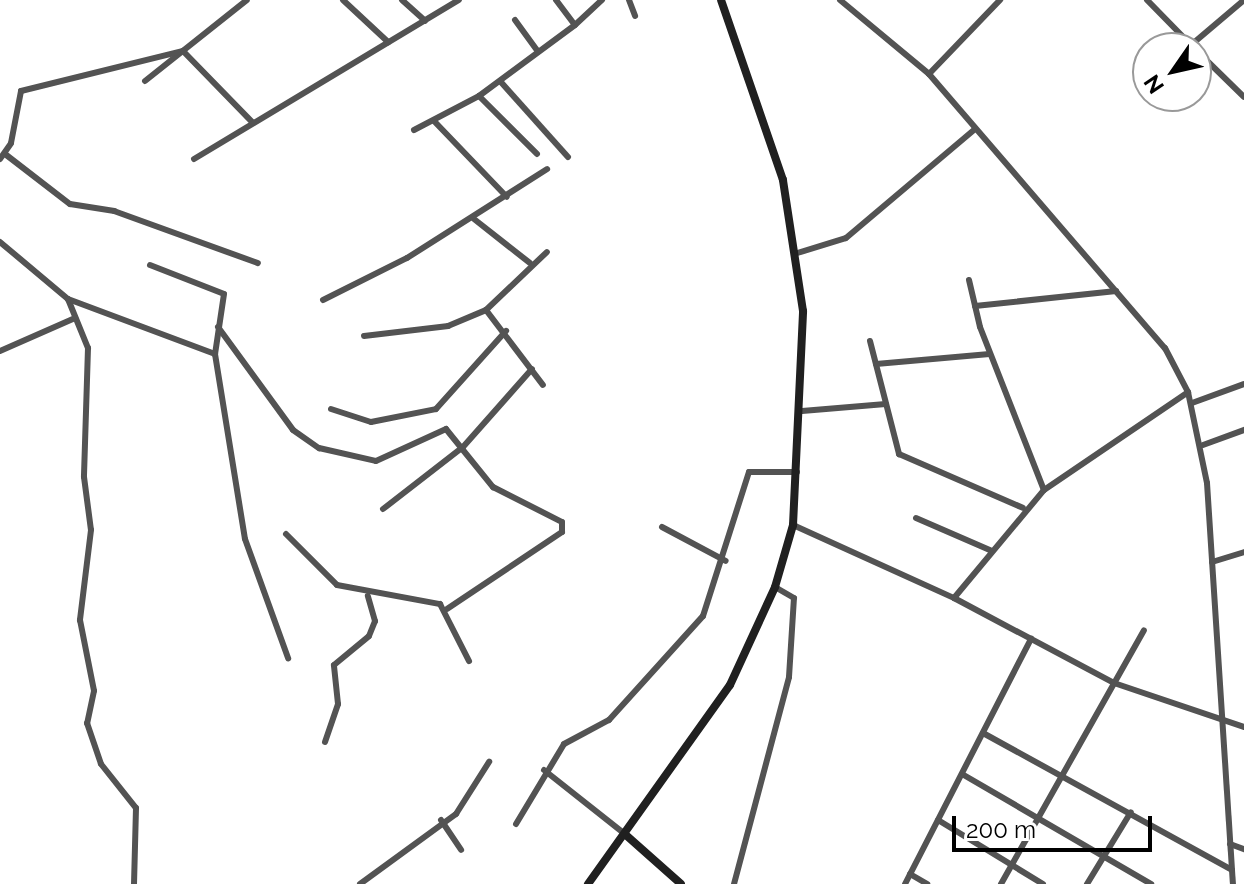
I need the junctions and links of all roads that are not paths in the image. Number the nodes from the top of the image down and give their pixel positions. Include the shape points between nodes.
1 (247, 0) edge
2 (343, 0) edge
3 (402, 0) edge
4 (459, 0) edge
5 (556, 0) edge
6 (602, 0) edge
7 (629, 0) edge
8 (721, 0) edge
9 (840, 0) edge
10 (1000, 0) edge
11 (1147, 0) edge
12 (1244, 0) edge
13 (635, 16) dead end
14 (515, 20) dead end
15 (425, 21) junction
16 (575, 25) junction
17 (1178, 32) edge
18 (1211, 32) edge
19 (388, 42) junction
20 (183, 51) junction
21 (538, 52) junction
22 (1212, 66) edge
23 (929, 74) junction
24 (145, 81) dead end
25 (500, 81) junction
26 (1242, 95) edge
27 (479, 96) junction
28 (434, 121) junction
29 (253, 123) junction
30 (975, 129) junction
31 (414, 130) dead end
32 (537, 154) dead end
33 (2, 157) edge
34 (568, 157) dead end
35 (194, 159) dead end
36 (547, 169) dead end
37 (507, 197) junction
38 (474, 219) junction
39 (0, 242) edge
40 (547, 252) dead end
41 (794, 254) junction
42 (258, 263) dead end
43 (530, 263) junction
44 (150, 265) dead end
45 (969, 280) dead end
46 (1116, 291) junction
47 (68, 299) junction
48 (323, 300) dead end
49 (975, 306) junction
50 (486, 310) junction
51 (75, 318) junction
52 (218, 327) junction
53 (506, 331) junction
54 (364, 336) dead end
55 (870, 341) dead end
56 (0, 351) edge
57 (215, 354) junction
58 (990, 354) junction
59 (876, 364) junction
60 (532, 369) junction
61 (1244, 384) edge
62 (543, 385) dead end
63 (1188, 392) junction
64 (1192, 403) junction
65 (886, 404) junction
66 (331, 409) dead end
67 (802, 411) junction
68 (1244, 430) edge
69 (1203, 445) junction
70 (463, 447) junction
71 (797, 472) junction
72 (1044, 490) junction
73 (1023, 508) junction
74 (383, 509) dead end
75 (916, 518) dead end
76 (793, 525) junction
77 (662, 527) dead end
78 (286, 534) dead end
79 (990, 550) junction
80 (1244, 552) edge
81 (726, 561) junction
82 (1212, 562) junction
83 (775, 587) junction
84 (368, 596) junction
85 (954, 598) junction
86 (447, 609) junction
87 (1144, 630) dead end
88 (1031, 639) junction
89 (288, 658) dead end
90 (469, 661) dead end
91 (1114, 683) junction
92 (1223, 721) junction
93 (1244, 727) edge
94 (983, 733) junction
95 (325, 742) dead end
96 (489, 762) dead end
97 (544, 770) junction
98 (962, 774) junction
99 (1063, 774) junction
100 (1131, 812) junction
101 (441, 820) junction
102 (938, 820) junction
103 (1037, 820) junction
104 (516, 824) dead end
105 (627, 836) junction
106 (1230, 844) junction
107 (1244, 849) edge
108 (461, 850) dead end
109 (1101, 856) junction
110 (1012, 865) junction
111 (1232, 870) junction
112 (910, 874) junction
113 (134, 884) edge
114 (360, 884) edge
115 (588, 884) edge
116 (681, 884) edge
117 (734, 884) edge
118 (905, 884) edge
119 (927, 884) edge
120 (1001, 884) edge
121 (1043, 884) edge
122 (1087, 884) edge
123 (1151, 884) edge
124 (1233, 884) edge

1 - 20 street
2 - 19 street
3 - 15 street
4 - 15 street
5 - 16 street
6 - 16 street
7 - 13 street
8 - 41 street via 783,180
9 - 23 street
10 - 23 street
11 - 17 street
12 - 18 street
14 - 21 street
15 - 19 street
16 - 21 street
19 - 29 street
20 - 24 street
20 - 29 street
20 - 33 street via 21,91
21 - 25 street
22 - 26 street
23 - 30 street
25 - 27 street
25 - 34 street
27 - 28 street
27 - 32 street
28 - 31 street
28 - 37 street
29 - 35 street
30 - 41 street via 846,238
30 - 46 street
33 - 42 street via 70,204 114,211
36 - 37 street
37 - 38 street
38 - 43 street
38 - 48 street
39 - 47 street
40 - 43 street
41 - 67 street via 803,311
43 - 50 street
44 - 52 street via 224,294
45 - 49 street
46 - 49 street
46 - 63 street via 1165,348
47 - 51 street
47 - 57 street
49 - 58 street
50 - 53 street
50 - 54 street via 448,326
51 - 56 street
51 - 113 street via 92,374 84,477 91,530 80,620 94,691 87,723 101,764 136,808
52 - 57 street
52 - 70 street via 293,430 319,448 376,461 442,429
53 - 60 street
53 - 66 street via 436,409 371,422
55 - 59 street
57 - 89 street via 245,539
58 - 59 street
58 - 72 street
59 - 65 street
60 - 62 street
60 - 70 street
61 - 64 street
63 - 64 street
63 - 72 street
64 - 69 street
65 - 67 street
65 - 73 street via 899,454
67 - 71 street
68 - 69 street
69 - 82 street
70 - 74 street
70 - 86 street via 493,487 565,527
71 - 76 street
71 - 81 street via 749,472
72 - 73 street
73 - 79 street
75 - 79 street
76 - 83 street
76 - 85 street
77 - 81 street
78 - 84 street via 337,585
79 - 85 street
80 - 82 street
81 - 97 street via 684,641 609,720 564,744
82 - 92 street
83 - 105 street via 730,685
83 - 117 street via 794,598 789,677
84 - 86 street via 420,596
84 - 95 street via 375,621 369,636 334,665 338,704
85 - 88 street
86 - 90 street
87 - 91 street
88 - 91 street
88 - 94 street
91 - 92 street
91 - 99 street
92 - 93 street
92 - 106 street
94 - 98 street
94 - 99 street
96 - 101 street via 456,814
97 - 104 street
97 - 105 street
98 - 102 street
98 - 103 street
99 - 100 street
99 - 103 street
100 - 109 street
100 - 111 street
101 - 108 street
101 - 114 street
102 - 110 street
102 - 112 street
103 - 109 street
103 - 110 street
105 - 115 street
105 - 116 street
106 - 107 street
106 - 111 street
109 - 122 street
109 - 123 street
110 - 120 street
110 - 121 street
111 - 124 street
112 - 118 street
112 - 119 street

